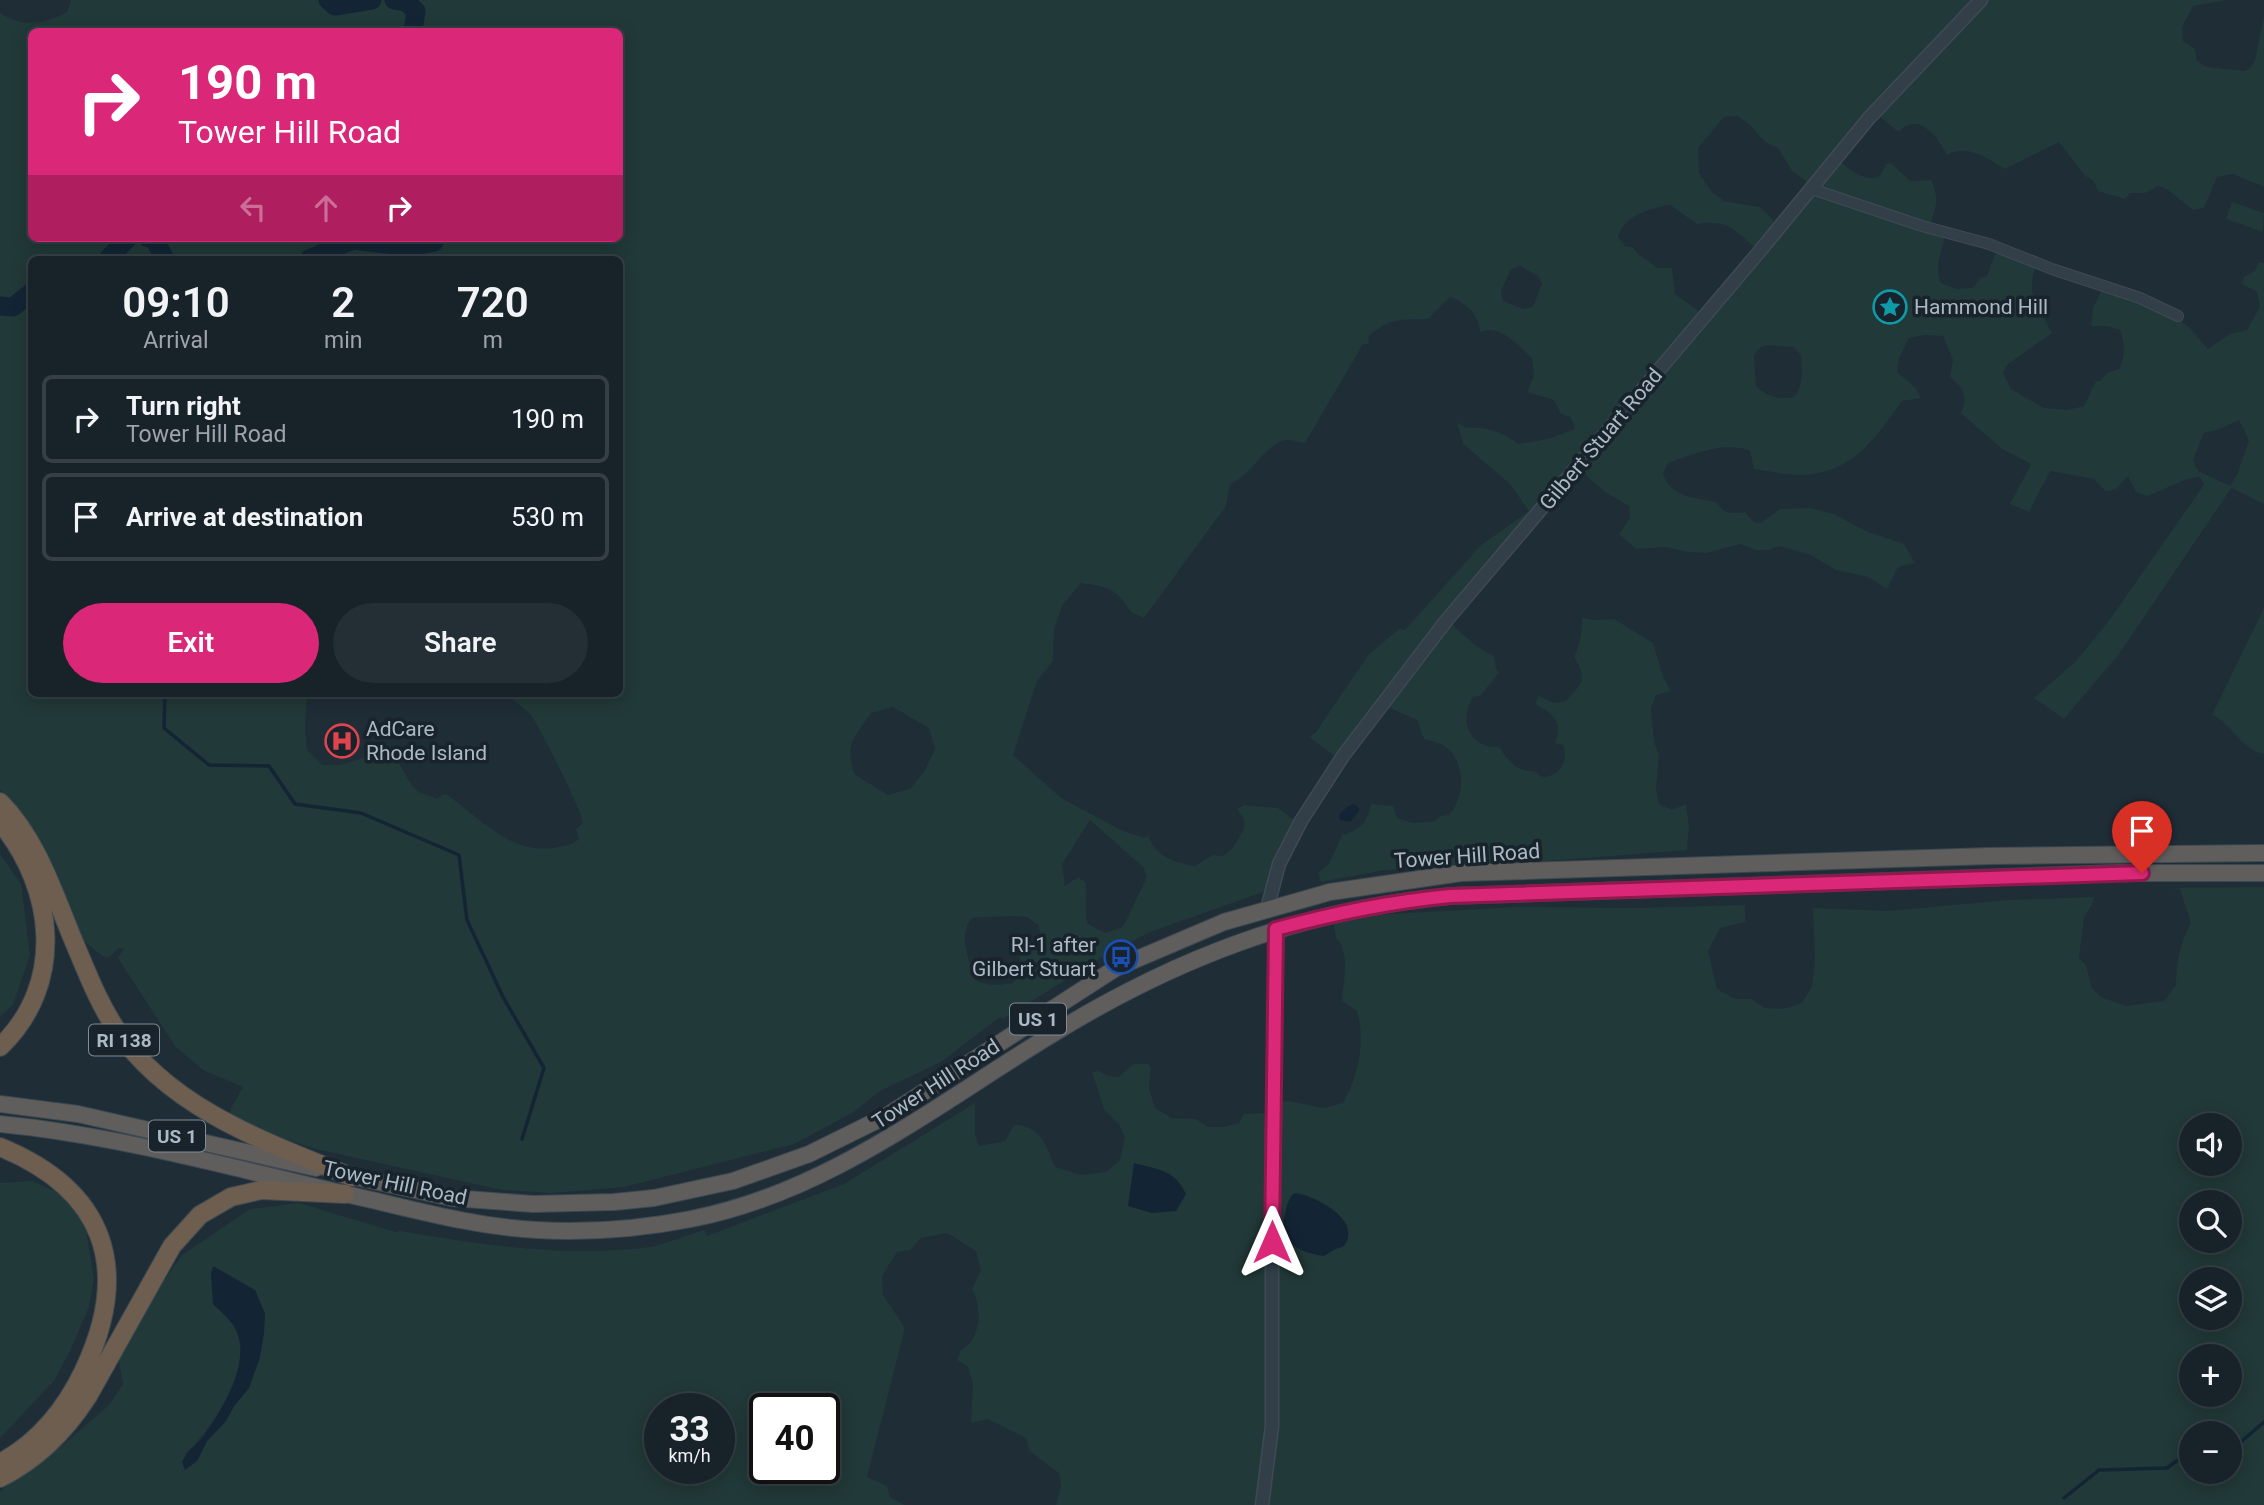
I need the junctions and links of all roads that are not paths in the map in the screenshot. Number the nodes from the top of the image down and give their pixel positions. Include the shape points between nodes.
1 (1981, 0) edge
2 (1812, 189) junction
3 (2178, 316) dead end
4 (0, 802) edge
5 (0, 822) edge
6 (2213, 853) junction
7 (2264, 853) edge
8 (2264, 873) edge
9 (1851, 882) junction
10 (1267, 909) junction
11 (1276, 929) junction
12 (0, 1046) edge
13 (0, 1104) edge
14 (0, 1124) edge
15 (0, 1147) edge
16 (352, 1177) junction
17 (345, 1194) junction
18 (0, 1463) edge
19 (0, 1478) edge
20 (1262, 1505) edge

1 - 2 street, Gilbert Stuart Road via 1868,118
2 - 3 street via 1989,244
2 - 10 street, Gilbert Stuart Road via 1446,621 1372,716 1289,842
4 - 16 highway, RI 138 via 18,822 37,857 106,1013 146,1066 184,1097 229,1123
5 - 12 highway via 36,886 46,946 33,1002
6 - 7 highway, Tower Hill Road / US 1
6 - 9 highway via 2151,865 1862,874
6 - 10 highway, Tower Hill Road / US 1 via 1461,873 1330,892
8 - 9 highway, Tower Hill Road / US 1
9 - 11 highway, Tower Hill Road / US 1 via 1450,896 1395,901
10 - 16 highway, Tower Hill Road / US 1 via 1224,922 1116,968 888,1115 809,1154 733,1181 654,1198 533,1204 452,1198
11 - 17 highway, Tower Hill Road / US 1 via 1156,976 1048,1037 846,1164 733,1209 616,1230 560,1231 493,1226
11 - 20 street via 1272,1426
13 - 16 highway, Tower Hill Road / US 1 via 78,1114
14 - 17 highway, Tower Hill Road / US 1 via 89,1136
15 - 18 highway via 48,1171 75,1194 97,1230 107,1273 102,1323 79,1381 40,1435
17 - 19 highway via 250,1192 222,1201 200,1215 172,1245 73,1418 40,1453

